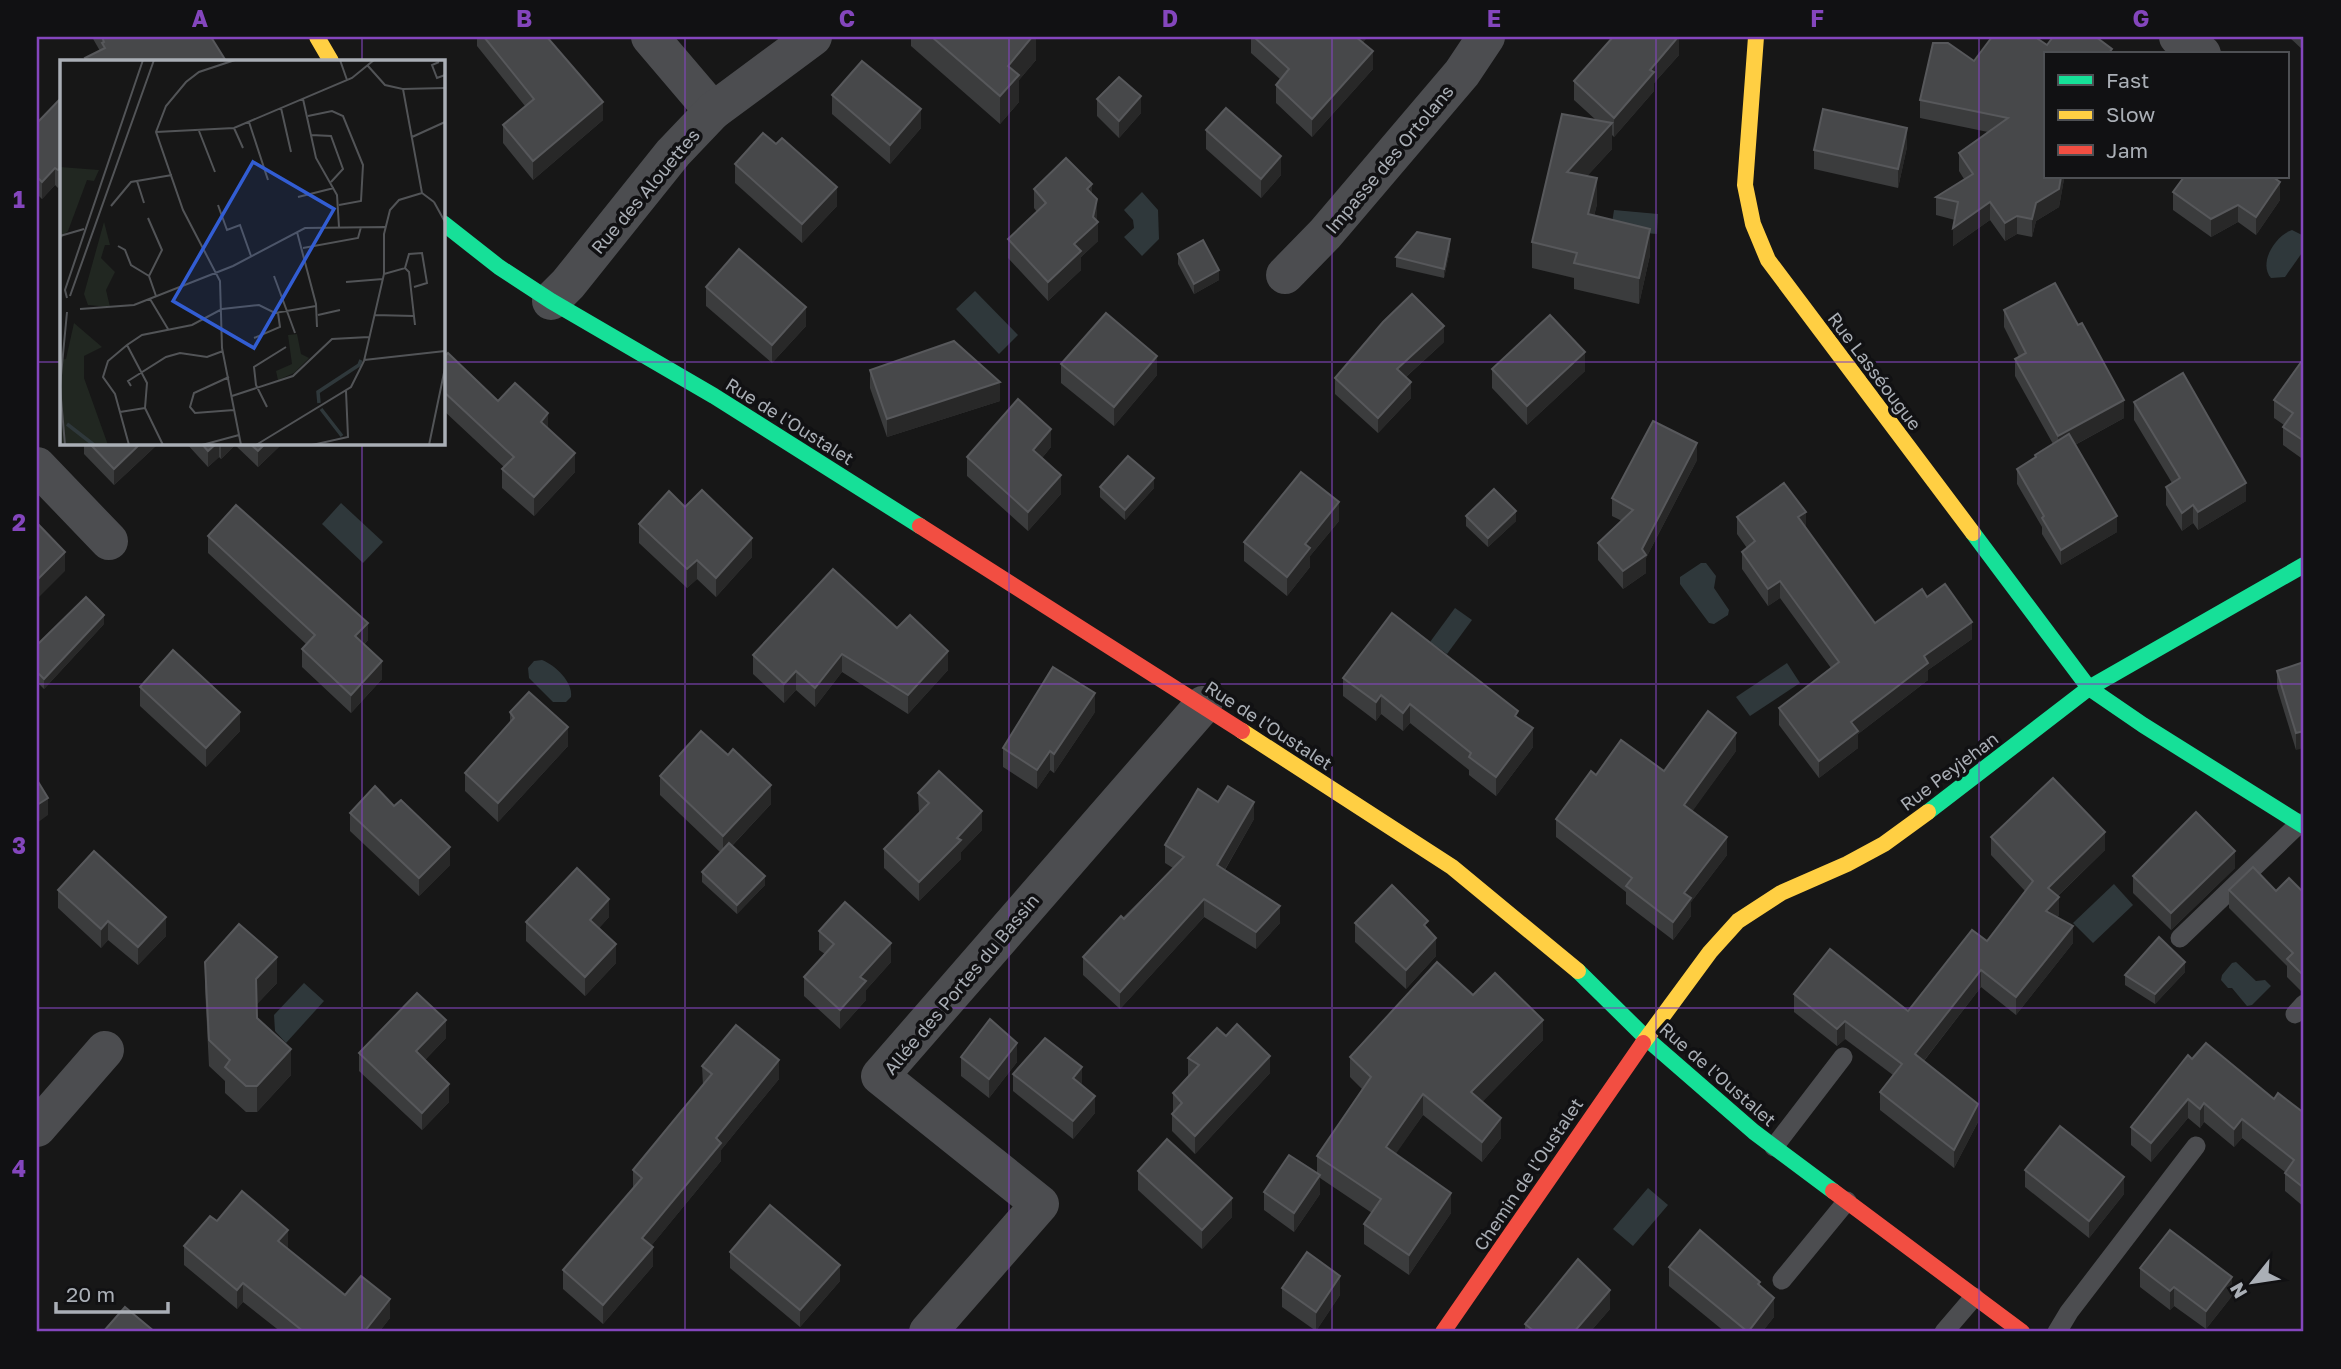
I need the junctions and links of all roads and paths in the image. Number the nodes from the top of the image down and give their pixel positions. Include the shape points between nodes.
1 (317, 37) edge
2 (650, 37) edge
3 (813, 37) edge
4 (1486, 37) edge
5 (1756, 37) edge
6 (2178, 37) edge
7 (2199, 52) edge
8 (330, 60) edge
9 (713, 111) junction
10 (444, 224) edge
11 (1285, 275) dead end
12 (551, 301) junction
13 (37, 466) edge
14 (109, 541) dead end
15 (2304, 565) edge
16 (2089, 688) junction
17 (1203, 705) junction
18 (2302, 824) edge
19 (2180, 938) dead end
20 (1647, 1039) junction
21 (105, 1050) dead end
22 (1843, 1057) dead end
23 (37, 1128) edge
24 (2196, 1146) dead end
25 (1774, 1147) junction
26 (1847, 1201) junction
27 (1782, 1280) dead end
28 (1974, 1297) junction
29 (928, 1332) edge
30 (1445, 1332) edge
31 (1944, 1332) edge
32 (2022, 1332) edge
33 (2057, 1332) edge

1 - 8 street
2 - 9 street
3 - 9 street, Rue des Alouettes
4 - 11 street, Impasse des Ortolans via 1462,73
5 - 16 street, Rue Lasséougue via 1745,185 1760,246
6 - 7 street
9 - 12 street, Rue des Alouettes
10 - 12 street, Rue de l'Oustalet
12 - 17 street, Rue de l'Oustalet via 725,403
13 - 14 street
15 - 16 street, Rue Peyjehan
16 - 18 street, Rue Lasséougue
16 - 20 street, Rue Peyjehan via 1884,844 1781,893 1738,921
17 - 20 street, Rue de l'Oustalet via 1452,867 1568,961
17 - 29 street, Allée des Portes du Bassin via 880,1076 1040,1204
18 - 19 lane
20 - 25 street, Rue de l'Oustalet
20 - 30 street, Chemin de l'Oustalet
21 - 23 street
22 - 25 lane
24 - 33 lane
25 - 26 street, Rue de l'Oustalet
26 - 27 lane
26 - 28 street, Rue de l'Oustalet
28 - 31 lane
28 - 32 street, Rue de l'Oustalet

